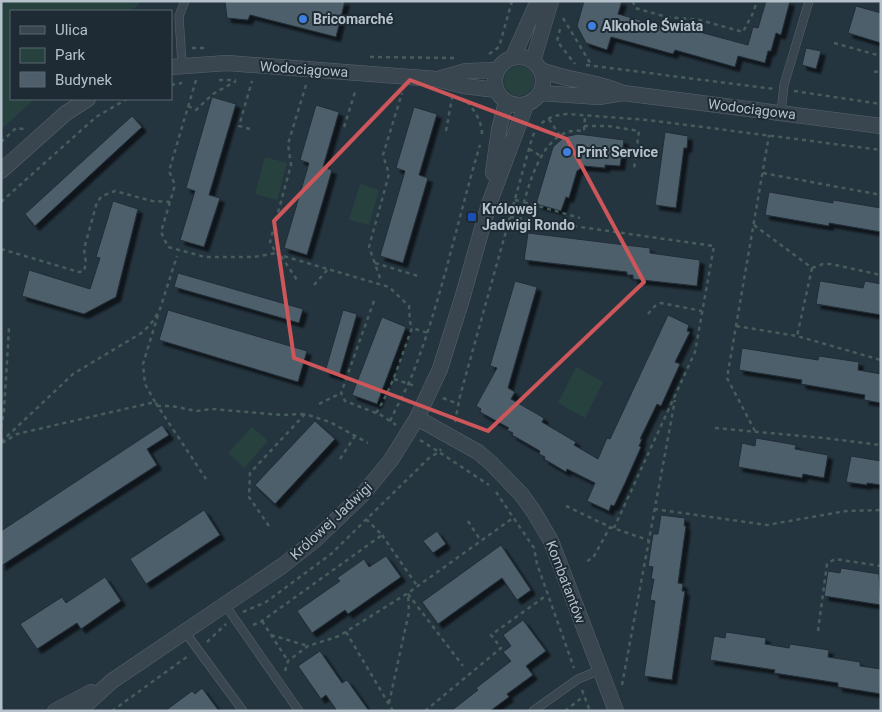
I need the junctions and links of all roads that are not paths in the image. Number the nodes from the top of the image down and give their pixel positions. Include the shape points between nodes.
1 (185, 1) edge
2 (538, 1) edge
3 (551, 1) edge
4 (809, 1) edge
5 (513, 57) junction
6 (176, 66) edge
7 (537, 66) junction
8 (497, 70) junction
9 (436, 79) junction
10 (540, 93) junction
11 (624, 93) junction
12 (501, 96) junction
13 (86, 100) edge
14 (526, 105) junction
15 (781, 113) junction
16 (881, 126) edge
17 (1, 171) edge
18 (489, 204) junction
19 (418, 418) junction
20 (225, 605) junction
21 (185, 632) junction
22 (600, 670) junction
23 (112, 682) junction
24 (55, 711) edge
25 (79, 711) edge
26 (243, 711) edge
27 (299, 711) edge
28 (533, 711) edge
29 (616, 711) edge

1 - 6 lane via 179,16
2 - 5 street
3 - 7 street
4 - 15 lane via 783,90
5 - 7 street via 527,58
5 - 8 street
6 - 9 street, Wodociągowa via 227,63
7 - 10 street via 543,78
7 - 11 street, Wodociągowa via 553,75 606,85
8 - 9 street, Wodociągowa via 466,71
8 - 12 street via 495,80
9 - 12 street, Wodociągowa
10 - 11 street, Wodociągowa via 599,97
10 - 14 street
11 - 15 street, Wodociągowa
12 - 14 street via 512,105
12 - 18 street, Królowej Jadwigi
13 - 17 street via 66,113
14 - 18 street, Królowej Jadwigi
15 - 16 street, Wodociągowa
18 - 19 street, Królowej Jadwigi via 443,361
19 - 20 street, Królowej Jadwigi via 373,484 342,515 282,566
19 - 22 street, Kombatantów via 478,452 521,494 551,541
20 - 21 street, Królowej Jadwigi
20 - 27 lane
21 - 23 street, Królowej Jadwigi
21 - 26 lane
22 - 28 lane via 578,679
22 - 29 street, Kombatantów
23 - 24 street, Królowej Jadwigi
23 - 25 street, Królowej Jadwigi

